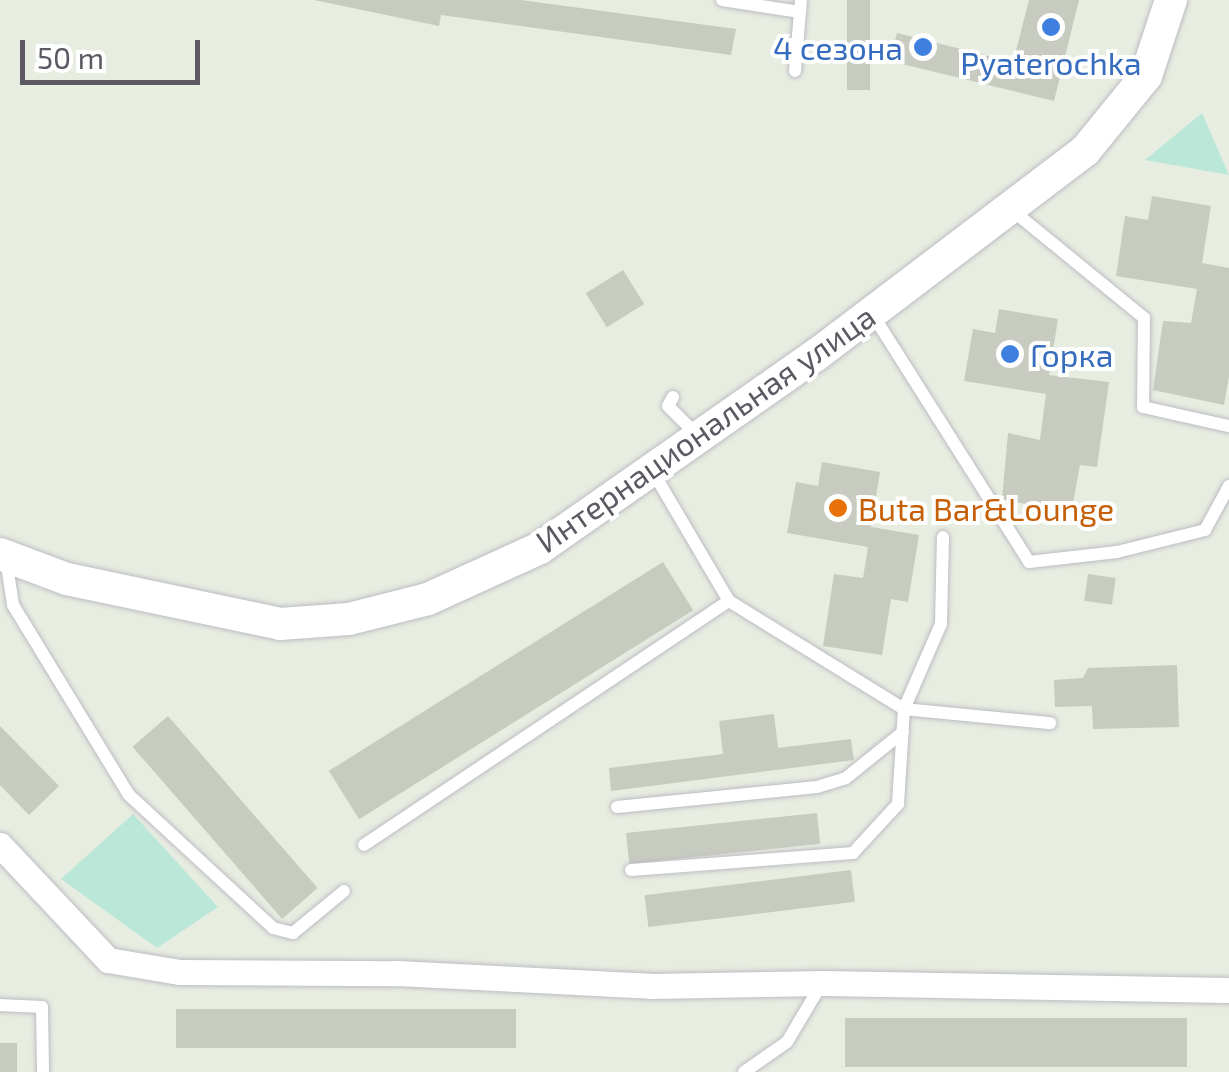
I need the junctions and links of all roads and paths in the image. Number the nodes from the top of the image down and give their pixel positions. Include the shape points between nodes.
1 (722, 0) edge
2 (1171, 0) edge
3 (801, 6) edge
4 (795, 71) dead end
5 (1010, 208) junction
6 (872, 313) junction
7 (674, 397) dead end
8 (1229, 426) edge
9 (698, 437) junction
10 (651, 470) junction
11 (1229, 486) edge
12 (943, 537) dead end
13 (3, 555) edge
14 (729, 601) junction
15 (904, 709) junction
16 (1050, 723) dead end
17 (903, 732) junction
18 (617, 807) dead end
19 (0, 845) edge
20 (364, 845) dead end
21 (631, 870) dead end
22 (344, 891) dead end
23 (822, 983) junction
24 (1229, 990) edge
25 (0, 1005) edge
26 (42, 1072) edge
27 (744, 1072) edge

1 - 3 lane
2 - 5 main road, Интернациональная улица via 1146,76 1085,151
3 - 4 lane
5 - 6 main road, Интернациональная улица
5 - 8 lane via 1144,318 1142,408
6 - 9 main road, Интернациональная улица
6 - 11 lane via 1029,562 1117,552 1205,530
7 - 9 lane via 668,406
9 - 10 main road, Интернациональная улица
10 - 13 main road, Интернациональная улица via 540,548 428,599 350,619 280,624 67,578
10 - 14 lane
12 - 15 lane via 942,624
13 - 22 lane via 13,605 129,795 273,928 293,933
14 - 15 lane
14 - 20 lane
15 - 16 lane
15 - 17 lane
17 - 18 lane via 846,778 817,787
17 - 21 lane via 898,804 853,853
19 - 23 street via 108,960 180,972 652,986
23 - 24 street
23 - 27 lane via 787,1042
25 - 26 lane via 42,1007

